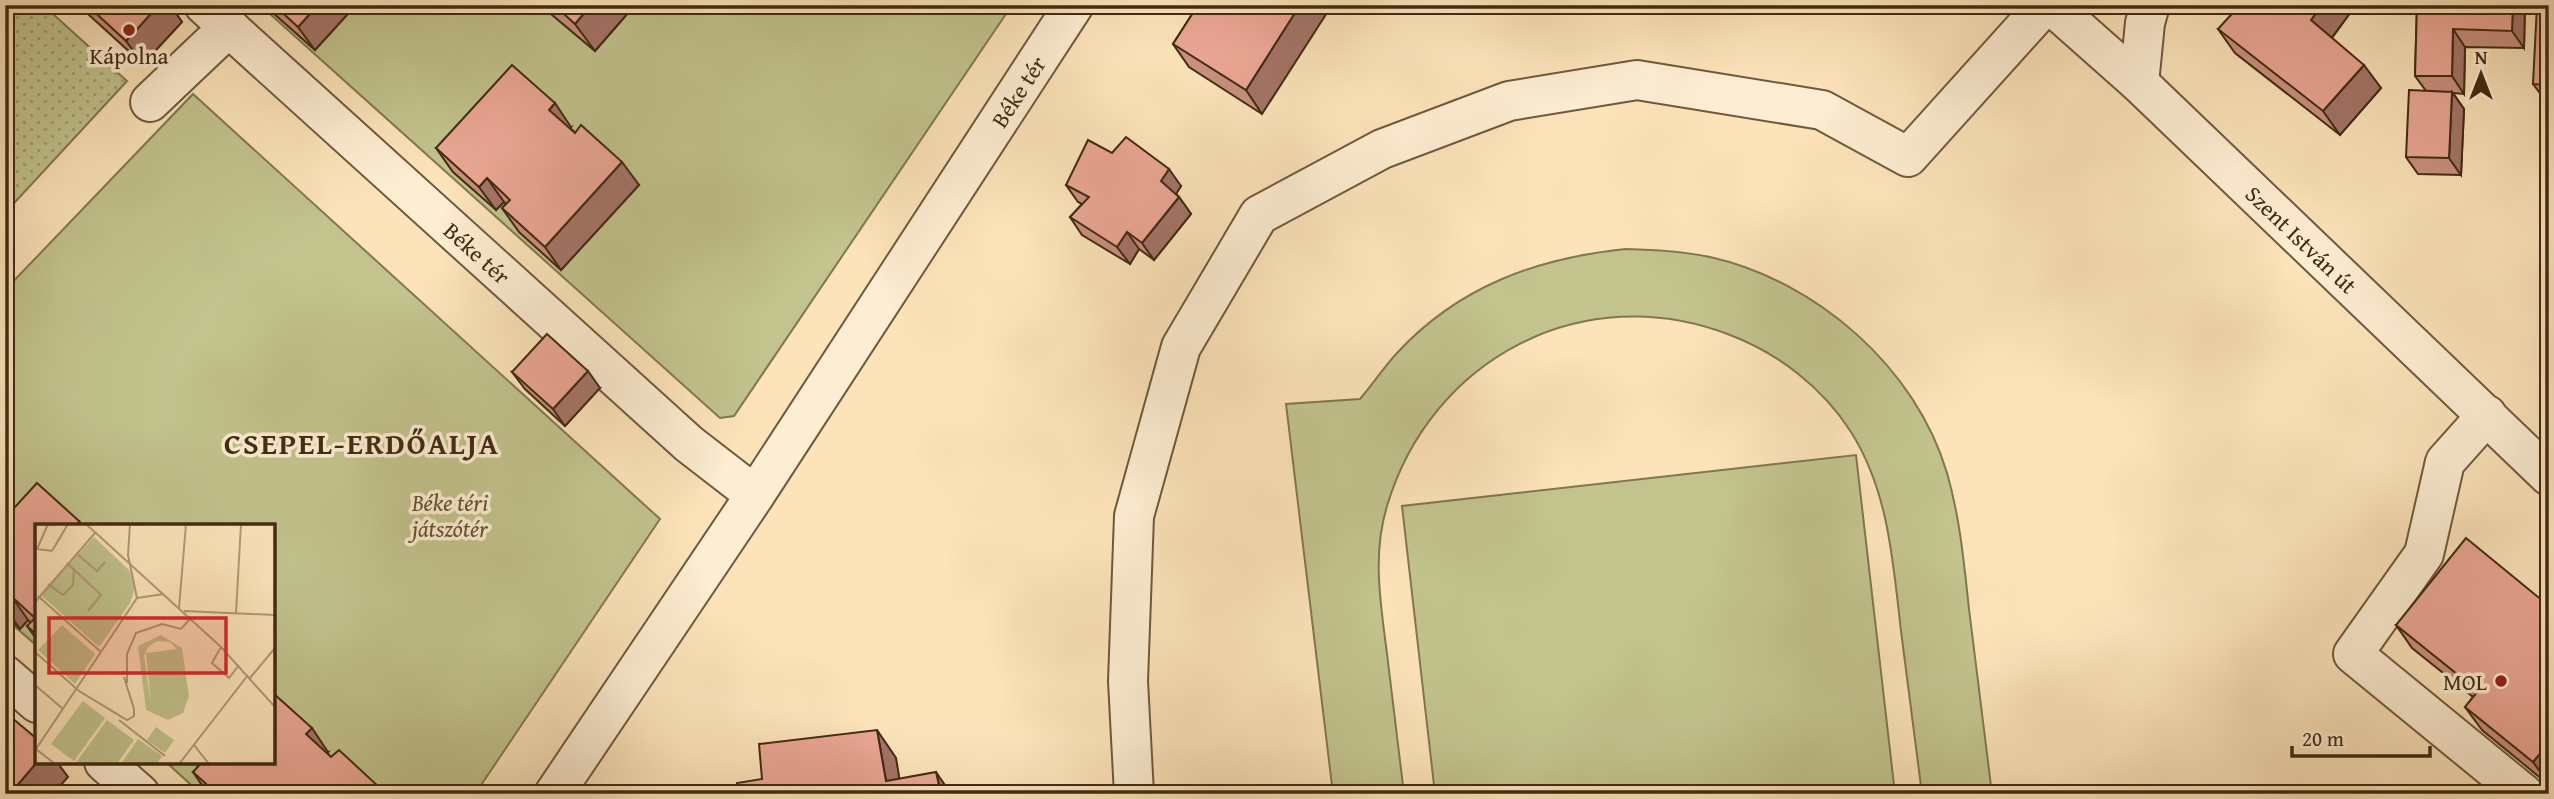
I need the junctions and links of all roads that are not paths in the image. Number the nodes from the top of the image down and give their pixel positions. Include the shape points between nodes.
1 (1074, 5) edge
2 (2048, 5) edge
3 (2150, 5) edge
4 (216, 16) edge
5 (2139, 83) junction
6 (150, 102) dead end
7 (2487, 415) junction
8 (2549, 476) edge
9 (755, 495) junction
10 (2424, 554) junction
11 (2454, 580) edge
12 (2391, 601) junction
13 (2421, 625) edge
14 (5, 676) edge
15 (35, 701) edge
16 (2475, 702) edge
17 (2450, 733) junction
18 (106, 764) edge
19 (140, 794) edge
20 (554, 794) edge
21 (1134, 794) edge
22 (2524, 794) edge

1 - 9 street, Béke tér
2 - 5 street, Szent István út
2 - 21 street via 1908,157 1822,110 1637,80 1509,101 1382,149 1259,215 1181,347 1134,516 1128,681
3 - 5 street
4 - 6 street
4 - 9 street, Béke tér via 689,444
5 - 7 street, Szent István út
7 - 8 street, Szent István út
7 - 10 street via 2445,462
9 - 20 street, Béke tér
10 - 11 street
10 - 12 street
12 - 13 street
12 - 17 street via 2353,654
14 - 15 street
16 - 17 street
17 - 22 street
18 - 19 street

